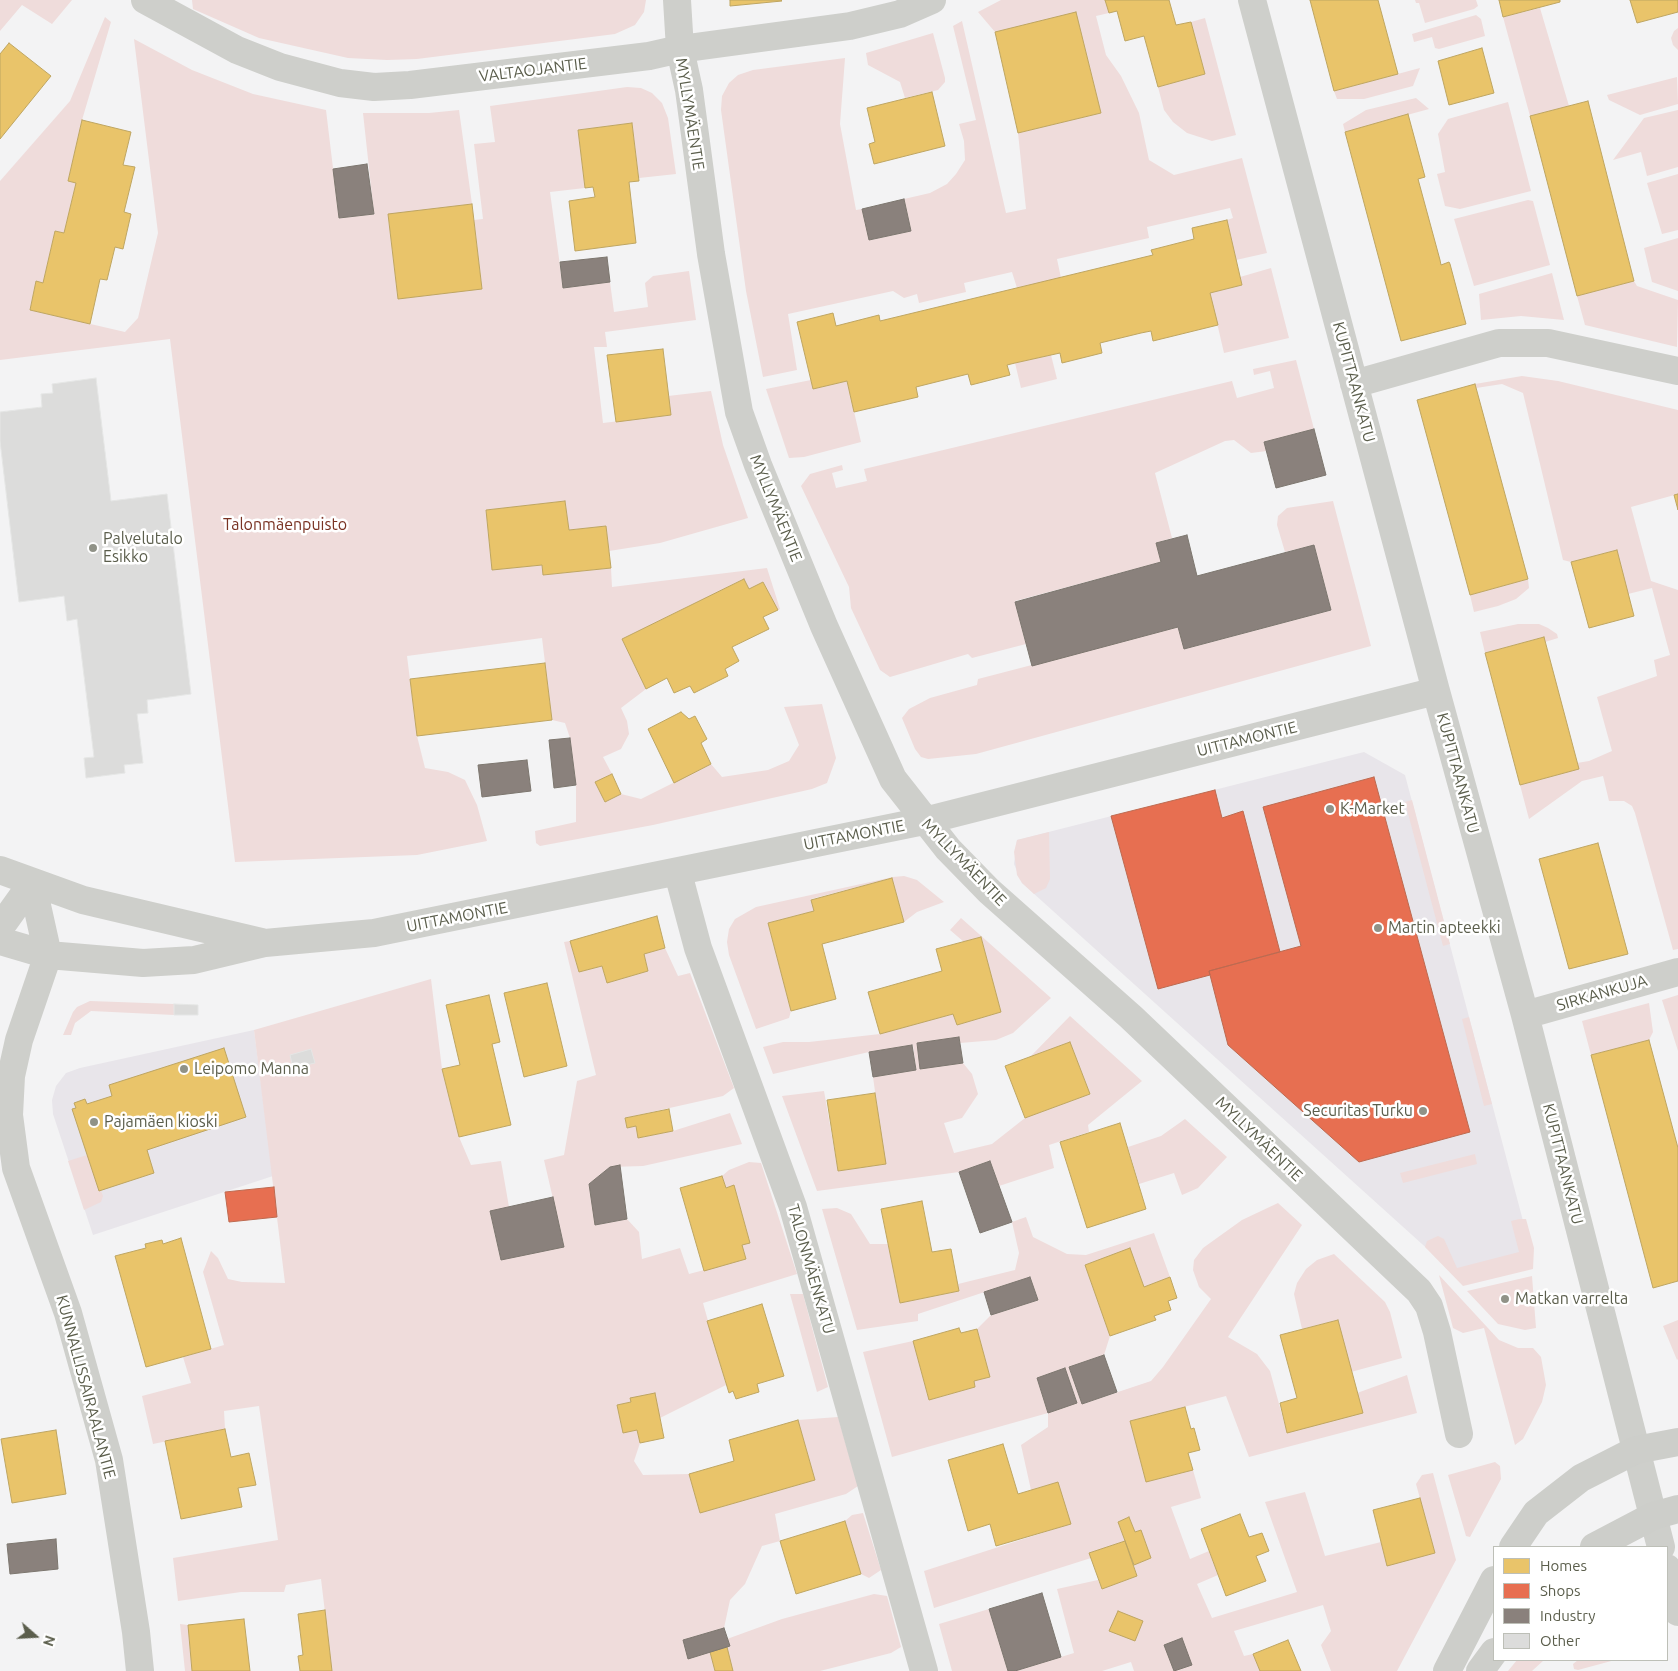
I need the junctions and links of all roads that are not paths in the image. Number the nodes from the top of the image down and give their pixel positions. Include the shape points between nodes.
1 (145, 0) edge
2 (676, 0) edge
3 (932, 0) edge
4 (1252, 0) edge
5 (680, 49) junction
6 (1678, 371) edge
7 (1354, 384) junction
8 (1436, 691) junction
9 (924, 822) junction
10 (0, 870) edge
11 (678, 873) junction
12 (32, 883) junction
13 (0, 928) edge
14 (0, 941) edge
15 (265, 943) junction
16 (48, 955) junction
17 (1678, 972) edge
18 (1525, 1015) junction
19 (0, 1143) edge
20 (16, 1168) junction
21 (1459, 1434) dead end
22 (1678, 1442) edge
23 (1636, 1450) junction
24 (1665, 1513) edge
25 (1514, 1546) edge
26 (1596, 1546) edge
27 (1661, 1546) edge
28 (1668, 1572) edge
29 (1493, 1582) edge
30 (1678, 1612) edge
31 (1493, 1653) edge
32 (140, 1671) edge
33 (924, 1671) edge
34 (1446, 1671) edge
35 (1480, 1671) edge

1 - 5 street, VALTAOJANTIE via 237,50 280,67 340,83 374,87 649,56
2 - 5 street, MYLLYMÄENTIE
3 - 5 street, VALTAOJANTIE via 900,14 850,26
4 - 7 street, KUPITTAANKATU
5 - 9 street, MYLLYMÄENTIE via 739,412 828,635 893,779
6 - 7 street via 1548,344 1499,343
7 - 8 street, KUPITTAANKATU
8 - 9 street, UITTAMONTIE
8 - 18 street, KUPITTAANKATU
9 - 11 street, UITTAMONTIE
9 - 21 street, MYLLYMÄENTIE via 989,891 1131,1018 1419,1291 1437,1332
10 - 12 street, UITTAMONTIE
11 - 15 street, UITTAMONTIE via 374,933
11 - 33 street, TALONMÄENKATU via 698,948 793,1207
12 - 13 street
12 - 15 street, UITTAMONTIE via 83,900
12 - 16 street
14 - 16 street, UITTAMONTIE
15 - 16 street, UITTAMONTIE via 186,960 143,963
16 - 20 street, KUNNALLISSAIRAALANTIE via 19,1040 11,1076 9,1114
17 - 18 street, SIRKANKUJA
18 - 23 street, KUPITTAANKATU
19 - 20 street, KUNNALLISSAIRAALANTIE
20 - 32 street, KUNNALLISSAIRAALANTIE via 66,1305 109,1460
22 - 23 main road
23 - 24 street, KUPITTAANKATU
23 - 25 main road via 1581,1478 1555,1497 1536,1513
24 - 26 main road
24 - 27 street, KUPITTAANKATU
28 - 30 street
29 - 34 main road
31 - 35 main road

